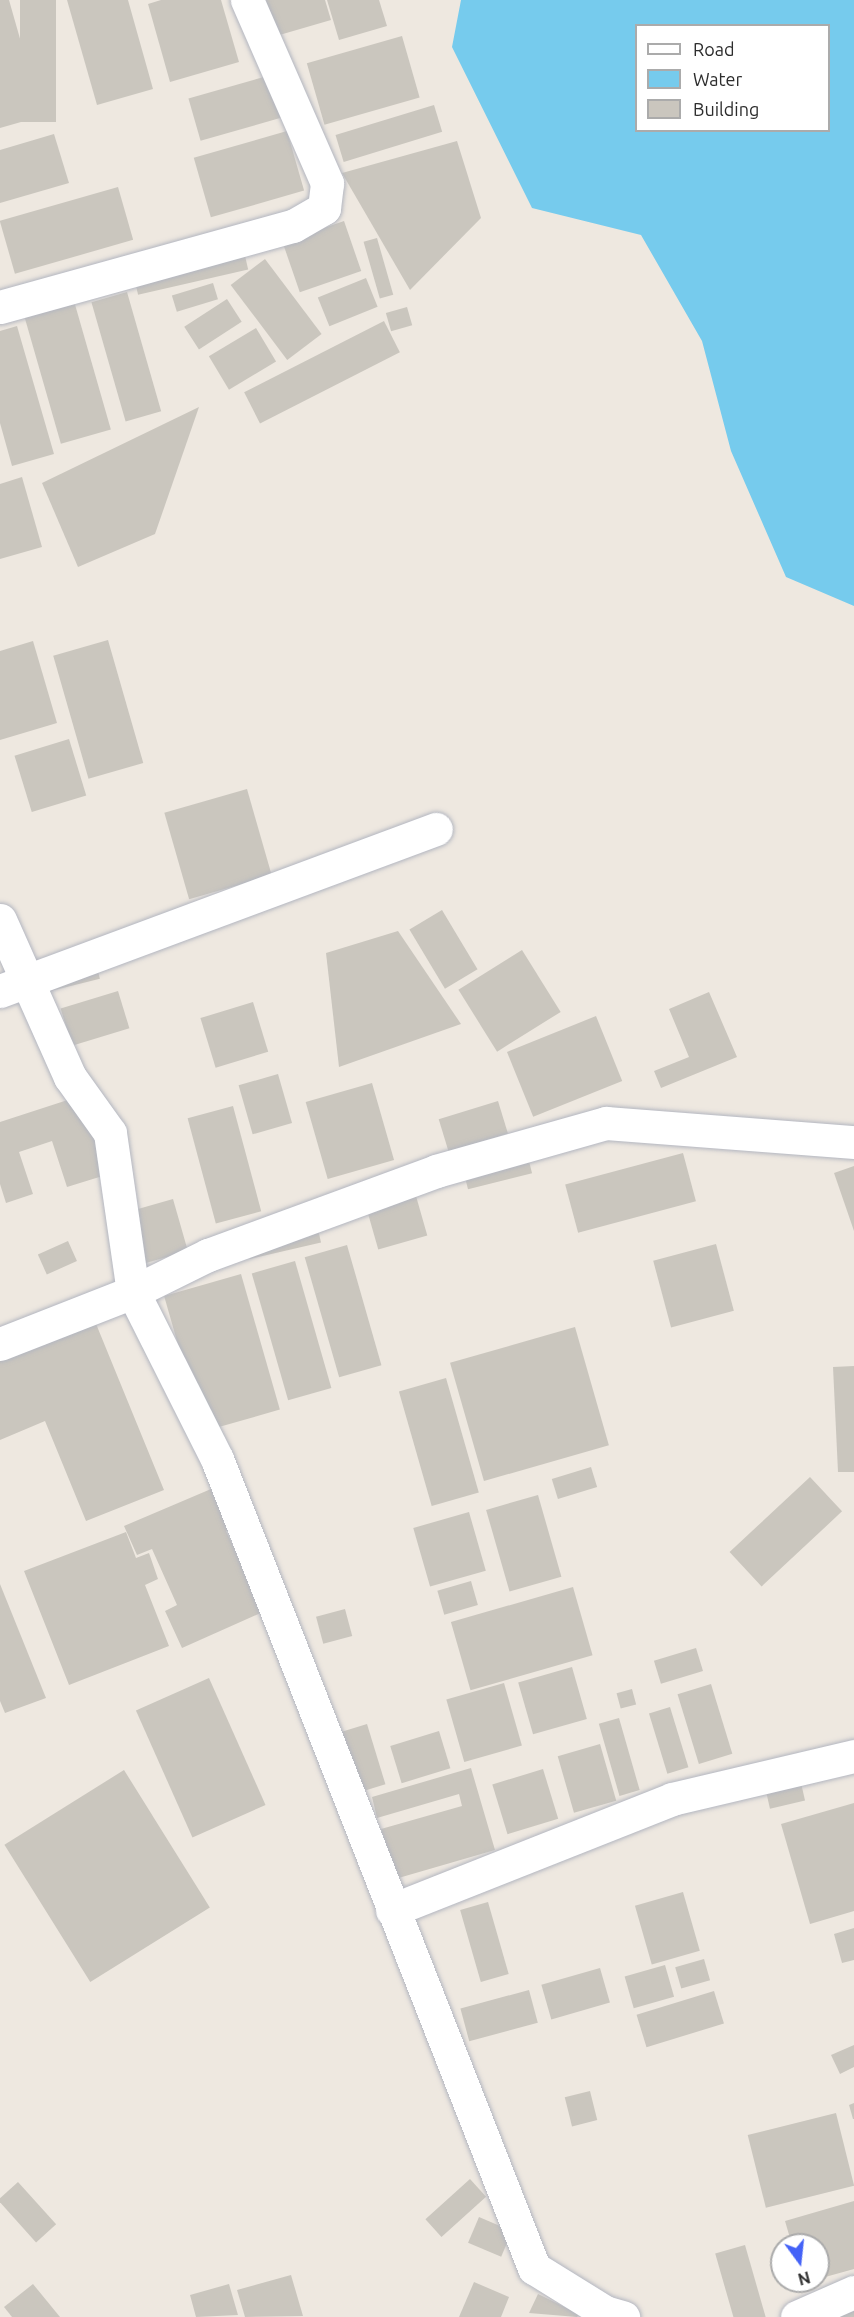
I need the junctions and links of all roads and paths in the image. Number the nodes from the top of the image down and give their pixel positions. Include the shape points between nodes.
1 (247, 0) edge
2 (0, 308) edge
3 (436, 829) dead end
4 (0, 920) edge
5 (14, 986) edge
6 (854, 1142) edge
7 (133, 1292) junction
8 (0, 1344) edge
9 (854, 1756) edge
10 (392, 1910) junction
11 (854, 2292) edge
12 (623, 2317) edge
13 (797, 2317) edge

1 - 2 street via 327,183 324,207 293,226
3 - 5 street
4 - 5 street
5 - 7 street via 110,1133
6 - 7 street via 606,1124 436,1171 208,1254
7 - 8 street
7 - 10 street via 217,1460
9 - 10 street via 672,1799
10 - 12 street via 534,2268
11 - 13 street

